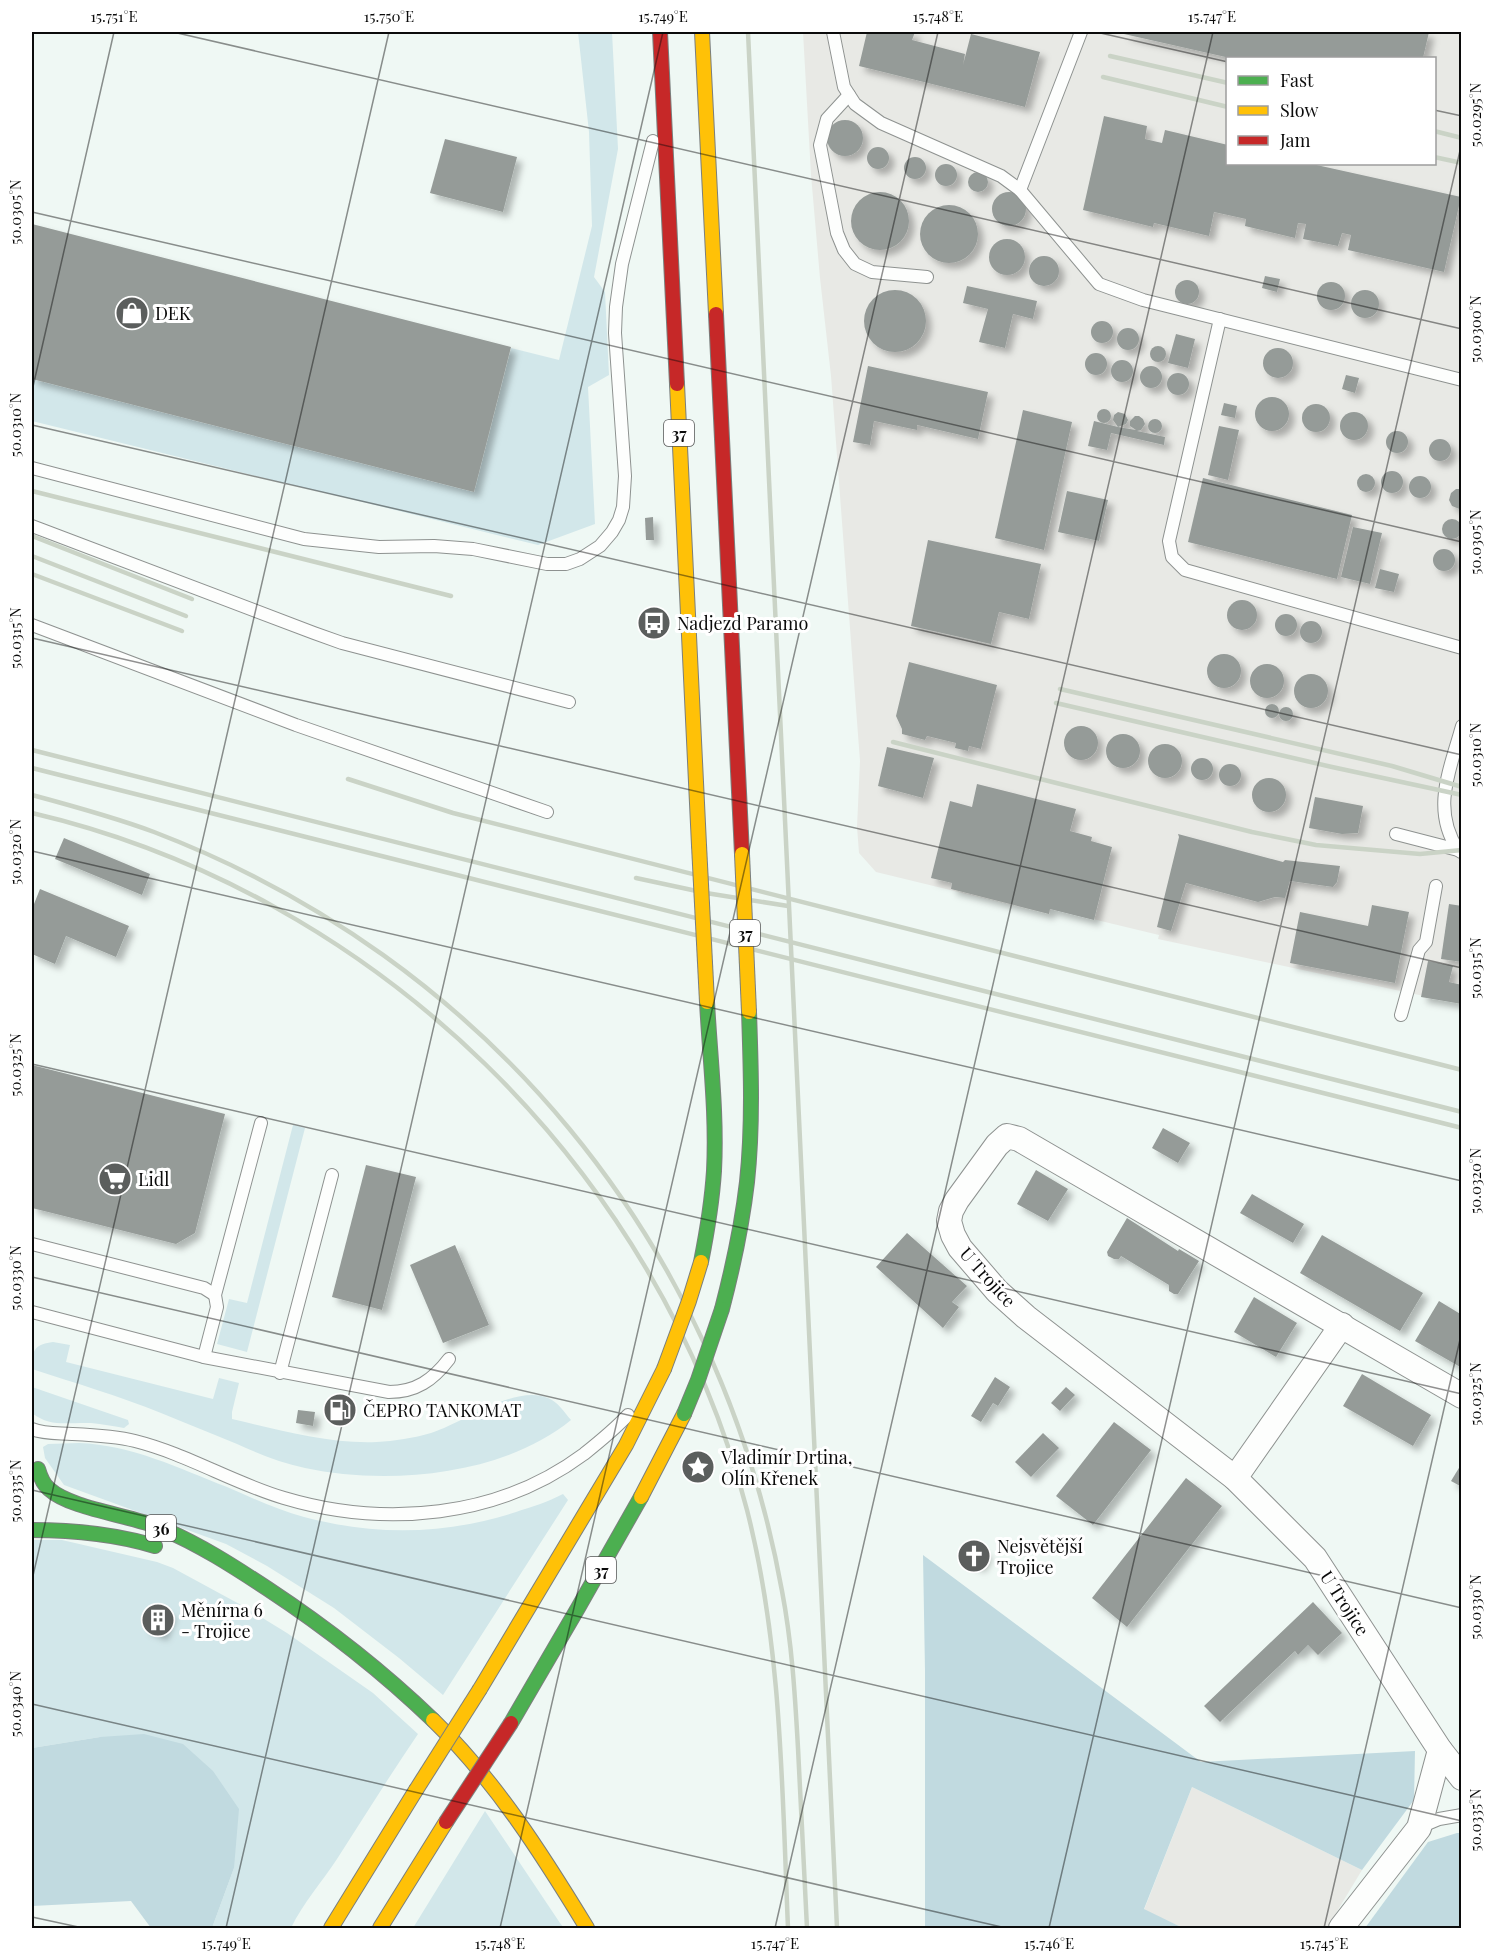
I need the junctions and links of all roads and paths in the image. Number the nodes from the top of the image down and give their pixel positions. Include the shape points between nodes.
1 (660, 32) edge
2 (702, 32) edge
3 (833, 32) edge
4 (1081, 32) edge
5 (849, 95) junction
6 (663, 99) junction
7 (1020, 190) junction
8 (927, 277) dead end
9 (1220, 319) junction
10 (1461, 380) edge
11 (32, 468) edge
12 (32, 526) edge
13 (32, 626) edge
14 (1461, 648) edge
15 (569, 702) dead end
16 (1461, 726) edge
17 (547, 812) dead end
18 (1396, 834) dead end
19 (1460, 852) edge
20 (1436, 886) dead end
21 (1401, 1015) dead end
22 (261, 1123) dead end
23 (332, 1175) dead end
24 (32, 1244) edge
25 (215, 1295) junction
26 (32, 1312) edge
27 (1342, 1325) junction
28 (204, 1357) junction
29 (449, 1359) dead end
30 (664, 1369) junction
31 (280, 1373) junction
32 (1461, 1396) edge
33 (32, 1429) edge
34 (1235, 1478) junction
35 (33, 1493) dead end
36 (32, 1530) edge
37 (173, 1551) dead end
38 (191, 1558) dead end
39 (283, 1600) junction
40 (1440, 1750) junction
41 (1461, 1778) edge
42 (1461, 1815) edge
43 (1419, 1828) junction
44 (1342, 1928) edge
45 (331, 1929) edge
46 (380, 1929) edge
47 (587, 1929) edge

1 - 6 main road, 37
2 - 46 main road, 37, bridge via 752,1106 740,1232 722,1309 684,1414 594,1583 511,1723
3 - 5 lane
4 - 7 lane
5 - 7 lane via 881,123 1001,176
5 - 8 lane via 828,119 820,144 837,233 844,250 855,264 872,272
6 - 11 lane via 624,257 616,307 625,476 623,507 612,532 591,553 566,564 547,564 473,549 379,547 304,539
6 - 30 main road, 37, bridge via 714,1126 708,1229 689,1301
7 - 9 lane via 1099,284 1143,300
9 - 10 lane
9 - 14 lane via 1169,541 1172,557 1185,570
12 - 15 lane via 323,636
13 - 17 lane via 296,725
16 - 19 lane via 1443,805 1447,830
18 - 19 lane
20 - 21 lane via 1426,942 1419,950
22 - 25 lane
23 - 31 lane
24 - 25 lane via 204,1288
25 - 28 lane via 217,1307
26 - 28 lane
27 - 32 street, U Trojice
27 - 34 street
27 - 34 street, U Trojice via 1012,1136 997,1145 957,1200 949,1221 953,1235 997,1291 1034,1324
28 - 31 lane
29 - 31 lane via 425,1384 401,1392
30 - 33 lane via 600,1442 548,1478 476,1505 429,1514 360,1513 308,1504 135,1441
30 - 45 main road, 37, bridge via 626,1445
34 - 40 street, U Trojice via 1315,1558
35 - 39 main road, 36 via 37,1463 43,1482 55,1494 138,1519 188,1540
36 - 37 main road via 79,1531 141,1541
38 - 39 main road
39 - 47 main road via 383,1673 469,1758 513,1813
40 - 41 street, U Trojice
40 - 43 street
42 - 43 lane
43 - 44 street

